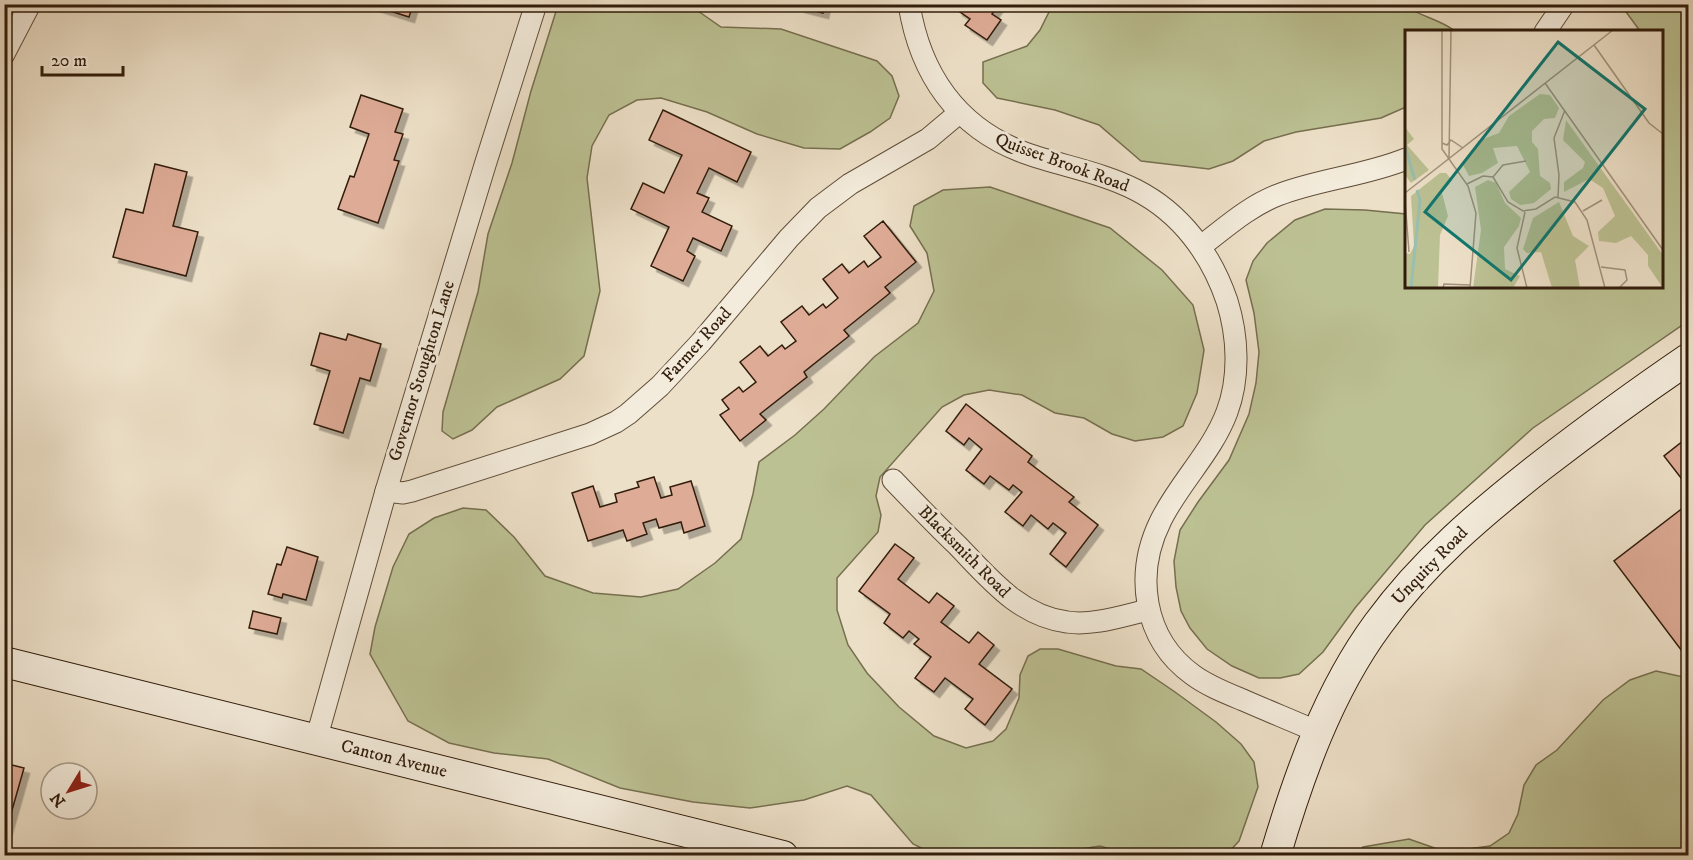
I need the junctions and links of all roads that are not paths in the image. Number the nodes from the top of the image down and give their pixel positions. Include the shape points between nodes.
1 (30, 4) edge
2 (536, 4) edge
3 (909, 4) edge
4 (1564, 4) edge
5 (1546, 30) edge
6 (4, 54) edge
7 (959, 113) junction
8 (1405, 160) edge
9 (1201, 246) junction
10 (1689, 359) edge
11 (892, 480) dead end
12 (386, 491) junction
13 (1148, 610) junction
14 (4, 662) edge
15 (1318, 732) junction
16 (316, 740) junction
17 (783, 855) edge
18 (1275, 855) edge

1 - 6 street
2 - 12 street, Governor Stoughton Lane
3 - 7 street, Quisset Brook Road via 927,64
4 - 5 street
7 - 9 street, Quisset Brook Road via 1008,146 1138,191 1172,215
7 - 12 street, Farmer Road via 928,139 850,183 818,208 660,386 616,422 590,434 412,491
8 - 9 street via 1276,196
9 - 13 street, Quisset Brook Road via 1233,322 1235,377 1221,426 1156,530 1147,574
10 - 15 main road, Unquity Road via 1524,479 1436,556 1377,625 1340,685
11 - 13 street, Blacksmith Road via 998,587 1025,608 1053,620 1083,623
12 - 16 street, Governor Stoughton Lane
13 - 15 street, Quisset Brook Road via 1169,654 1194,676
14 - 16 main road, Canton Avenue
15 - 18 main road, Unquity Road
16 - 17 main road, Canton Avenue

